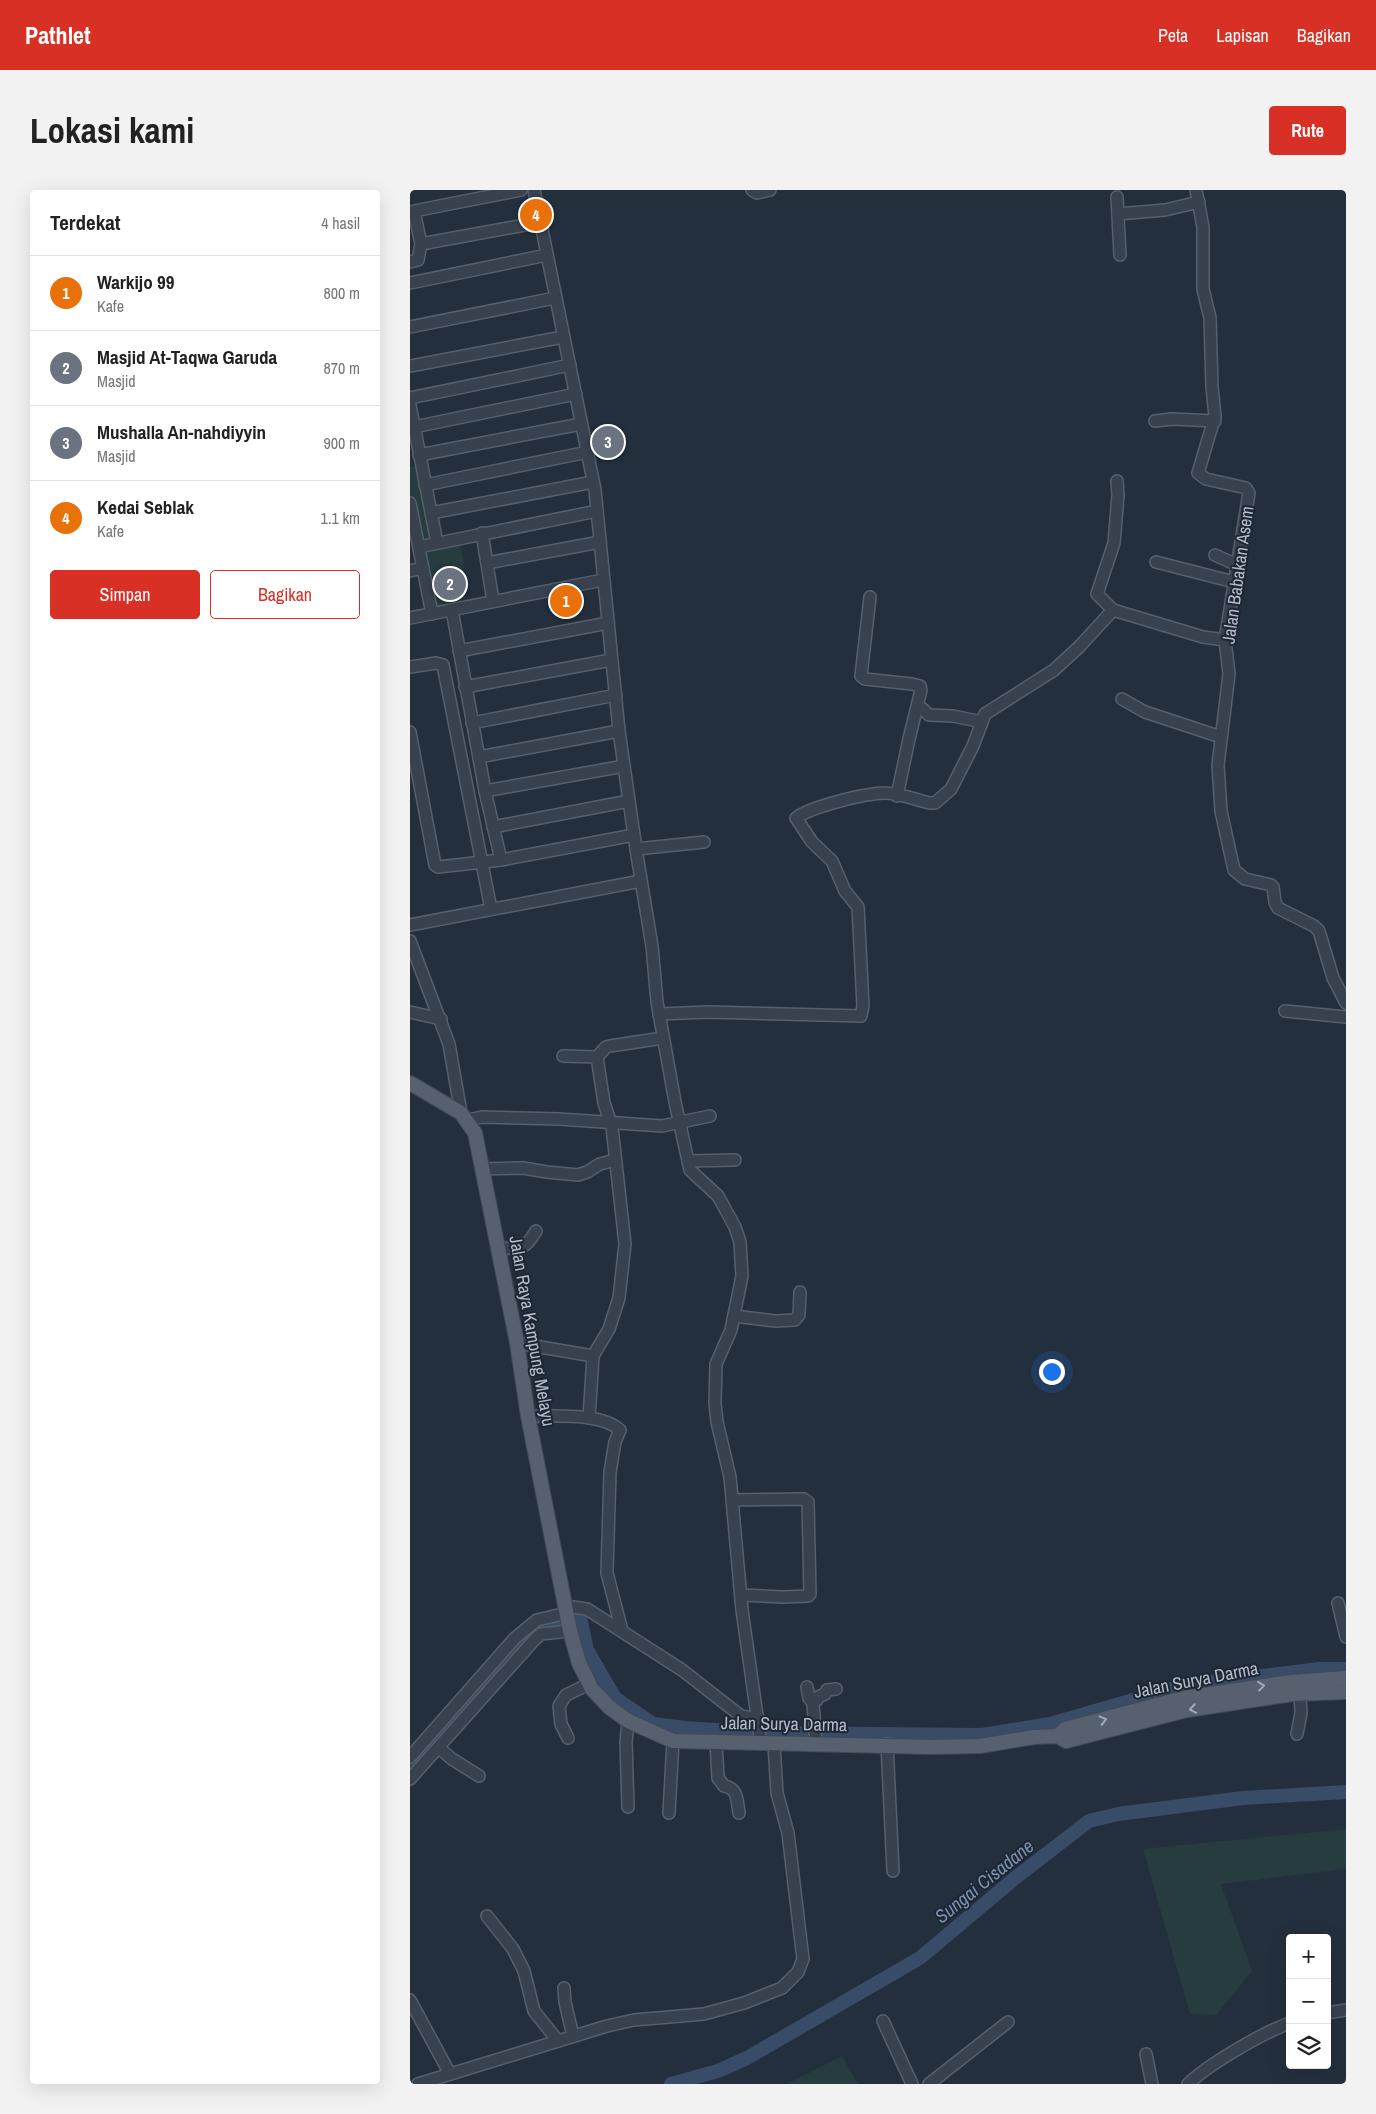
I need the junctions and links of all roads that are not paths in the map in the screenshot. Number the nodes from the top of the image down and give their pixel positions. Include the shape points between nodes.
1 (521, 190) edge
2 (534, 190) edge
3 (752, 190) edge
4 (770, 190) edge
5 (1196, 190) edge
6 (1117, 197) dead end
7 (1199, 202) junction
8 (1118, 214) junction
9 (541, 222) junction
10 (421, 244) junction
11 (547, 255) junction
12 (1120, 255) dead end
13 (410, 262) edge
14 (410, 283) edge
15 (556, 298) junction
16 (410, 327) edge
17 (563, 337) junction
18 (570, 365) junction
19 (410, 366) edge
20 (576, 394) junction
21 (410, 398) edge
22 (410, 405) edge
23 (1154, 421) dead end
24 (1215, 421) junction
25 (582, 424) junction
26 (414, 427) junction
27 (588, 452) junction
28 (419, 455) junction
29 (1117, 481) dead end
30 (593, 482) junction
31 (425, 485) junction
32 (410, 502) edge
33 (597, 511) junction
34 (431, 513) junction
35 (482, 533) junction
36 (600, 542) junction
37 (437, 543) junction
38 (419, 547) junction
39 (1214, 555) dead end
40 (1156, 562) dead end
41 (487, 563) junction
42 (1237, 564) junction
43 (423, 568) junction
44 (410, 571) edge
45 (603, 580) junction
46 (1234, 582) junction
47 (870, 597) dead end
48 (493, 601) junction
49 (452, 610) junction
50 (1113, 610) junction
51 (432, 614) junction
52 (410, 618) edge
53 (608, 623) junction
54 (1225, 640) junction
55 (459, 651) junction
56 (611, 660) junction
57 (410, 668) edge
58 (466, 692) junction
59 (616, 695) junction
60 (1122, 699) dead end
61 (449, 701) junction
62 (918, 705) junction
63 (982, 722) junction
64 (472, 723) junction
65 (619, 731) junction
66 (410, 732) edge
67 (1220, 737) junction
68 (479, 757) junction
69 (413, 763) edge
70 (624, 766) junction
71 (485, 791) junction
72 (897, 796) junction
73 (629, 801) junction
74 (493, 827) junction
75 (634, 835) junction
76 (704, 842) dead end
77 (636, 849) junction
78 (501, 860) junction
79 (482, 862) junction
80 (641, 880) junction
81 (491, 909) junction
82 (410, 924) edge
83 (410, 941) edge
84 (1346, 1003) edge
85 (1285, 1011) dead end
86 (410, 1012) edge
87 (659, 1014) junction
88 (1346, 1017) edge
89 (440, 1019) junction
90 (663, 1038) junction
91 (563, 1056) dead end
92 (597, 1057) junction
93 (410, 1083) edge
94 (464, 1116) junction
95 (710, 1116) dead end
96 (610, 1122) junction
97 (681, 1123) junction
98 (615, 1160) junction
99 (735, 1160) dead end
100 (688, 1161) junction
101 (482, 1169) junction
102 (536, 1231) dead end
103 (498, 1248) junction
104 (800, 1292) dead end
105 (734, 1316) junction
106 (517, 1343) junction
107 (594, 1356) junction
108 (528, 1416) junction
109 (589, 1418) junction
110 (732, 1500) junction
111 (741, 1595) junction
112 (1338, 1603) dead end
113 (568, 1619) junction
114 (622, 1631) junction
115 (1346, 1637) edge
116 (1346, 1678) edge
117 (589, 1684) junction
118 (807, 1687) dead end
119 (836, 1689) dead end
120 (1346, 1692) edge
121 (1300, 1694) junction
122 (812, 1701) junction
123 (628, 1722) junction
124 (760, 1724) junction
125 (1297, 1734) dead end
126 (1058, 1736) junction
127 (568, 1738) dead end
128 (815, 1738) junction
129 (673, 1741) junction
130 (716, 1742) junction
131 (766, 1743) junction
132 (887, 1744) junction
133 (439, 1748) junction
134 (410, 1757) edge
135 (479, 1776) dead end
136 (410, 1779) edge
137 (628, 1808) dead end
138 (669, 1813) dead end
139 (739, 1813) dead end
140 (893, 1871) dead end
141 (487, 1916) dead end
142 (564, 1988) dead end
143 (410, 2000) edge
144 (1346, 2010) edge
145 (1331, 2012) edge
146 (883, 2021) dead end
147 (1008, 2022) dead end
148 (1287, 2024) edge
149 (573, 2036) junction
150 (558, 2041) junction
151 (1146, 2054) dead end
152 (450, 2074) junction
153 (418, 2084) edge
154 (912, 2084) edge
155 (929, 2084) edge
156 (1152, 2084) edge
157 (1188, 2084) edge

1 - 10 street via 414,212
2 - 9 street
3 - 4 street via 757,193
5 - 7 street, Jalan Babakan Asem
6 - 8 street
7 - 8 street via 1165,210
7 - 24 street, Jalan Babakan Asem via 1204,234 1203,289 1210,318
8 - 12 street
9 - 10 street
9 - 11 street
10 - 13 street via 418,260
11 - 14 street
11 - 15 street
15 - 16 street
15 - 17 street
17 - 18 street
17 - 19 street
18 - 20 street
18 - 21 street
20 - 25 street
20 - 26 street
22 - 26 street
23 - 24 street
24 - 42 street, Jalan Babakan Asem via 1198,473 1206,479 1249,491
25 - 27 street
25 - 28 street
26 - 28 street
27 - 30 street
27 - 31 street
28 - 31 street
29 - 50 street via 1114,543 1098,594
30 - 33 street
30 - 34 street
31 - 34 street
32 - 38 street
33 - 35 street
33 - 36 street
34 - 37 street
35 - 37 street
35 - 41 street
36 - 41 street
36 - 45 street
37 - 38 street
38 - 43 street
39 - 42 street
40 - 46 street
41 - 48 street
42 - 46 street, Jalan Babakan Asem
43 - 44 street
43 - 51 street
45 - 48 street
45 - 53 street
46 - 54 street, Jalan Babakan Asem
47 - 62 street via 861,676 920,686
48 - 49 street
49 - 51 street
49 - 55 street
50 - 54 street
50 - 63 street via 1054,670 985,714
51 - 52 street
53 - 55 street
53 - 56 street
54 - 67 street, Jalan Babakan Asem via 1228,674
55 - 58 street
56 - 58 street
56 - 59 street
57 - 61 street via 441,663
58 - 61 street
58 - 64 street
59 - 64 street
59 - 65 street
60 - 67 street via 1145,712
61 - 79 street
62 - 63 street via 929,715
62 - 72 street
63 - 72 street via 959,776 951,789 935,803
64 - 68 street
65 - 68 street
65 - 70 street
66 - 69 street
67 - 84 street, Jalan Babakan Asem via 1218,788 1234,870 1245,879 1271,885 1278,908 1314,926
68 - 71 street
69 - 79 street via 436,865 442,868
70 - 71 street
70 - 73 street
71 - 74 street
72 - 87 street via 886,793 845,800 796,818 812,842 832,861 844,891 858,907 863,1006 860,1016
73 - 74 street
73 - 75 street
74 - 78 street
75 - 77 street
75 - 78 street
76 - 77 street
77 - 80 street
78 - 79 street
79 - 81 street
80 - 81 street
80 - 87 street
81 - 82 street
83 - 89 street
85 - 88 street
86 - 89 street
87 - 90 street
89 - 94 street via 449,1044
90 - 92 street via 606,1047
90 - 97 street
91 - 92 street
92 - 96 street
93 - 94 main road
94 - 96 street
94 - 101 main road, Jalan Raya Kampung Melayu via 474,1133
95 - 97 street
96 - 97 street via 662,1126
96 - 98 street
97 - 100 street
98 - 101 street via 578,1175 523,1168
98 - 107 street via 625,1244 622,1287 609,1330
99 - 100 street
100 - 105 street via 692,1172 718,1196 740,1242 742,1276
101 - 103 main road, Jalan Raya Kampung Melayu
102 - 103 street via 523,1248
103 - 106 main road, Jalan Raya Kampung Melayu
104 - 105 street via 799,1315 795,1320
105 - 110 street via 726,1345 716,1364 715,1386 717,1422
106 - 107 street
106 - 108 main road, Jalan Raya Kampung Melayu
107 - 109 street
108 - 109 street
108 - 113 main road, Jalan Raya Kampung Melayu
109 - 114 street via 606,1421 620,1430 610,1472 607,1573
110 - 111 street
110 - 111 street via 800,1498 808,1502 810,1594 783,1597
111 - 124 street
112 - 115 street
113 - 114 street via 587,1609
113 - 117 main road, Jalan Surya Darma via 579,1663
113 - 133 street via 535,1639
113 - 134 street via 537,1620 516,1638
114 - 124 street via 708,1689 741,1716
126 -> 116 main road, Jalan Surya Darma via 1065,1730 1184,1698 1291,1682
117 - 123 main road, Jalan Surya Darma
117 - 127 street via 566,1695 559,1706 561,1724
118 - 122 street
119 - 122 street via 827,1690
120 - 121 main road, Jalan Surya Darma
121 - 125 street
121 -> 126 main road, Jalan Surya Darma via 1187,1710 1066,1741
122 - 128 street
123 - 129 main road, Jalan Surya Darma
123 - 137 street
124 - 131 street
126 - 132 main road, Jalan Surya Darma via 1034,1736 980,1746
128 - 131 main road, Jalan Surya Darma
128 - 132 main road, Jalan Surya Darma
129 - 130 main road, Jalan Surya Darma
129 - 138 street
130 - 131 main road, Jalan Surya Darma
130 - 139 street via 718,1778 734,1791
131 - 149 street via 788,1833 803,1959 798,1972 782,1988 736,2006 704,2014 634,2020
132 - 140 street
133 - 135 street
133 - 136 street
141 - 150 street via 513,1949 524,1971 534,2011
142 - 149 street
143 - 152 street
144 - 145 street
146 - 154 street
147 - 155 street
148 - 157 street via 1231,2055
149 - 150 street
150 - 152 street
151 - 156 street
152 - 153 street

